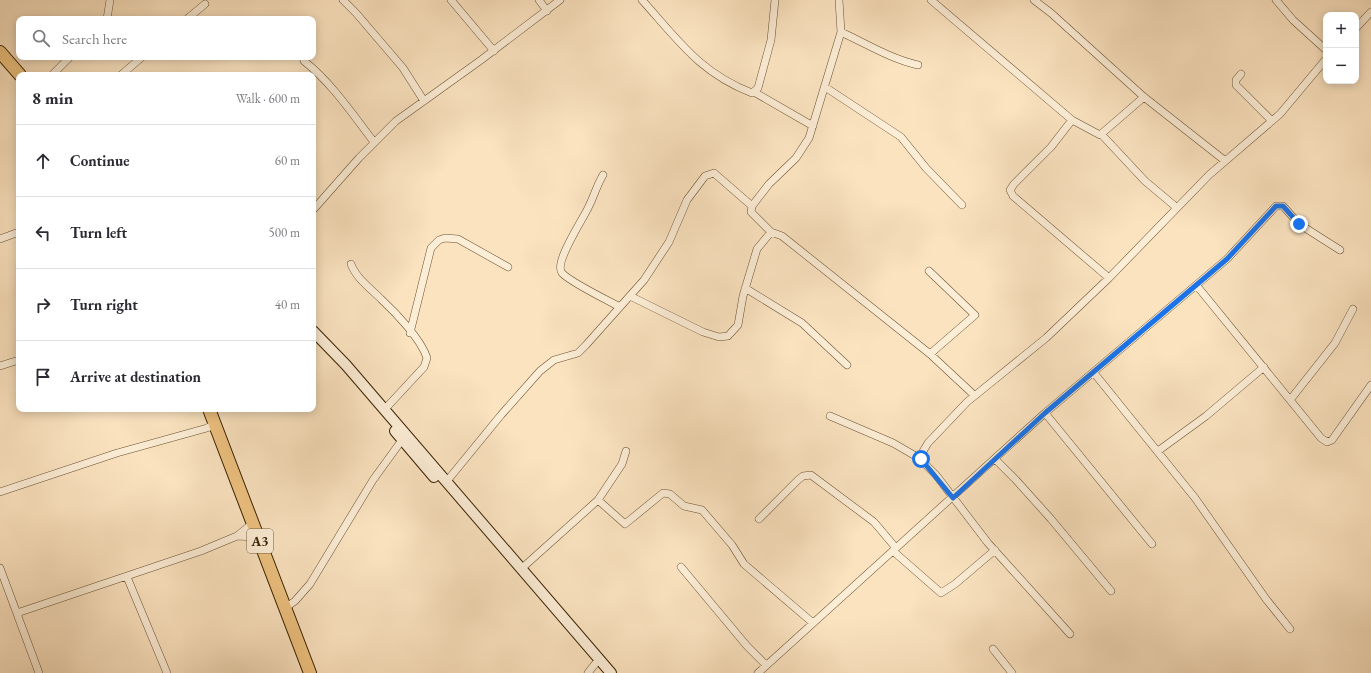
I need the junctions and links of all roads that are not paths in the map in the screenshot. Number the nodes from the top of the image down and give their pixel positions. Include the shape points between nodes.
1 (110, 0) edge
2 (343, 0) edge
3 (451, 0) edge
4 (539, 0) edge
5 (560, 0) edge
6 (642, 0) edge
7 (775, 0) edge
8 (840, 0) edge
9 (931, 0) edge
10 (1034, 0) edge
11 (1276, 0) edge
12 (205, 4) dead end
13 (547, 11) junction
14 (1371, 12) edge
15 (107, 16) edge
16 (191, 16) edge
17 (1359, 25) edge
18 (841, 32) junction
19 (1324, 48) edge
20 (494, 51) junction
21 (0, 52) edge
22 (67, 60) edge
23 (138, 60) edge
24 (304, 61) dead end
25 (1323, 64) edge
26 (918, 65) dead end
27 (17, 72) edge
28 (55, 72) edge
29 (124, 72) edge
30 (1241, 74) dead end
31 (824, 91) junction
32 (754, 92) junction
33 (1144, 97) junction
34 (424, 101) junction
35 (1072, 120) junction
36 (1272, 121) junction
37 (814, 126) junction
38 (1102, 135) junction
39 (374, 142) junction
40 (1224, 160) junction
41 (603, 175) dead end
42 (962, 205) dead end
43 (752, 206) junction
44 (316, 207) edge
45 (1176, 207) junction
46 (771, 232) junction
47 (16, 233) edge
48 (0, 239) edge
49 (1340, 250) dead end
50 (351, 264) dead end
51 (508, 267) dead end
52 (929, 271) dead end
53 (1109, 278) junction
54 (1197, 286) junction
55 (745, 288) junction
56 (630, 296) junction
57 (620, 307) junction
58 (1353, 309) dead end
59 (410, 333) junction
60 (316, 334) edge
61 (316, 343) edge
62 (930, 354) junction
63 (16, 361) edge
64 (847, 365) dead end
65 (0, 366) edge
66 (1264, 367) junction
67 (1094, 373) junction
68 (1371, 386) edge
69 (974, 395) junction
70 (1290, 400) junction
71 (385, 410) junction
72 (210, 412) edge
73 (1045, 413) junction
74 (830, 416) dead end
75 (215, 424) junction
76 (402, 440) junction
77 (626, 451) dead end
78 (1158, 451) junction
79 (919, 458) junction
80 (995, 459) junction
81 (447, 481) junction
82 (0, 492) edge
83 (953, 498) junction
84 (598, 500) junction
85 (759, 519) dead end
86 (253, 523) junction
87 (237, 536) junction
88 (258, 537) junction
89 (1152, 544) dead end
90 (894, 549) junction
91 (995, 550) junction
92 (681, 567) dead end
93 (0, 568) edge
94 (521, 570) junction
95 (127, 577) junction
96 (1111, 591) dead end
97 (285, 608) junction
98 (17, 613) junction
99 (813, 623) junction
100 (1290, 629) dead end
101 (1070, 634) dead end
102 (993, 649) dead end
103 (593, 659) junction
104 (766, 666) junction
105 (39, 673) edge
106 (167, 673) edge
107 (310, 673) edge
108 (588, 673) edge
109 (602, 673) edge
110 (611, 673) edge
111 (758, 673) edge
112 (1012, 673) edge

1 - 15 street
2 - 34 street via 403,68
3 - 20 street
4 - 13 street
5 - 13 street
6 - 32 street via 696,60 721,79
7 - 32 street via 770,40 758,88
8 - 18 street
9 - 35 street
10 - 33 street via 1052,13
11 - 19 street via 1293,20
12 - 16 street
13 - 20 street
14 - 17 street
18 - 26 street via 903,62
18 - 31 street
20 - 34 street
21 - 27 highway
22 - 28 street
23 - 29 street
24 - 39 street via 335,92
25 - 36 street
30 - 36 street via 1236,80 1236,85
31 - 37 street
31 - 42 street via 843,99 901,137 926,168
32 - 37 street
33 - 38 street
33 - 40 street
34 - 39 street via 396,121
35 - 38 street
35 - 53 street via 1051,147 1010,190 1013,196
36 - 40 street
37 - 43 street via 800,153 769,184
38 - 45 street via 1145,181
39 - 44 street
40 - 45 street
41 - 57 street via 579,227 565,250 560,268 571,280
43 - 46 street via 751,212
43 - 56 street via 714,173 707,174 687,200 669,242 656,264
45 - 53 street
46 - 55 street via 757,249
46 - 62 street via 782,236
47 - 48 street
49 - 54 street via 1299,224 1280,205 1272,209 1227,259
50 - 59 street via 353,271 388,306
51 - 59 street via 458,239 451,237 439,240 429,253
52 - 62 street via 975,315
53 - 69 street via 1041,342
54 - 66 street
54 - 67 street
55 - 56 street via 738,325 734,332 725,337 703,332
55 - 64 street via 802,323
56 - 57 street
57 - 81 street via 578,353 556,359 540,371
58 - 70 street via 1335,343
59 - 71 street via 422,347 427,360 424,367
60 - 71 main road
61 - 76 main road
62 - 69 street
63 - 65 street
66 - 70 street
66 - 78 street via 1206,416
67 - 73 street
67 - 78 street
68 - 70 street via 1329,442 1321,438
69 - 79 street via 928,443
71 - 81 main road
72 - 75 highway, A3
73 - 80 street
73 - 89 street
74 - 79 street via 893,443
75 - 82 street
75 - 86 highway, A3
76 - 97 street via 373,480 310,584
76 - 103 main road
77 - 84 street via 622,464
78 - 100 street
79 - 83 street
80 - 83 street
80 - 96 street via 1051,519
81 - 94 main road
83 - 90 street
83 - 91 street
84 - 94 street
84 - 99 street via 625,524 663,493 670,494 684,506 702,510 729,541 744,564
85 - 90 street via 798,480 803,476 811,476 865,514
86 - 87 street
86 - 88 highway, A3
87 - 88 street
87 - 95 street
88 - 97 highway, A3
90 - 91 street via 942,593
90 - 99 street
91 - 101 street
92 - 104 street
93 - 98 street
94 - 103 main road
95 - 98 street
95 - 106 street
97 - 107 highway, A3
98 - 105 street
99 - 104 street
102 - 112 street
103 - 108 street
103 - 109 main road
103 - 110 main road
104 - 111 street

